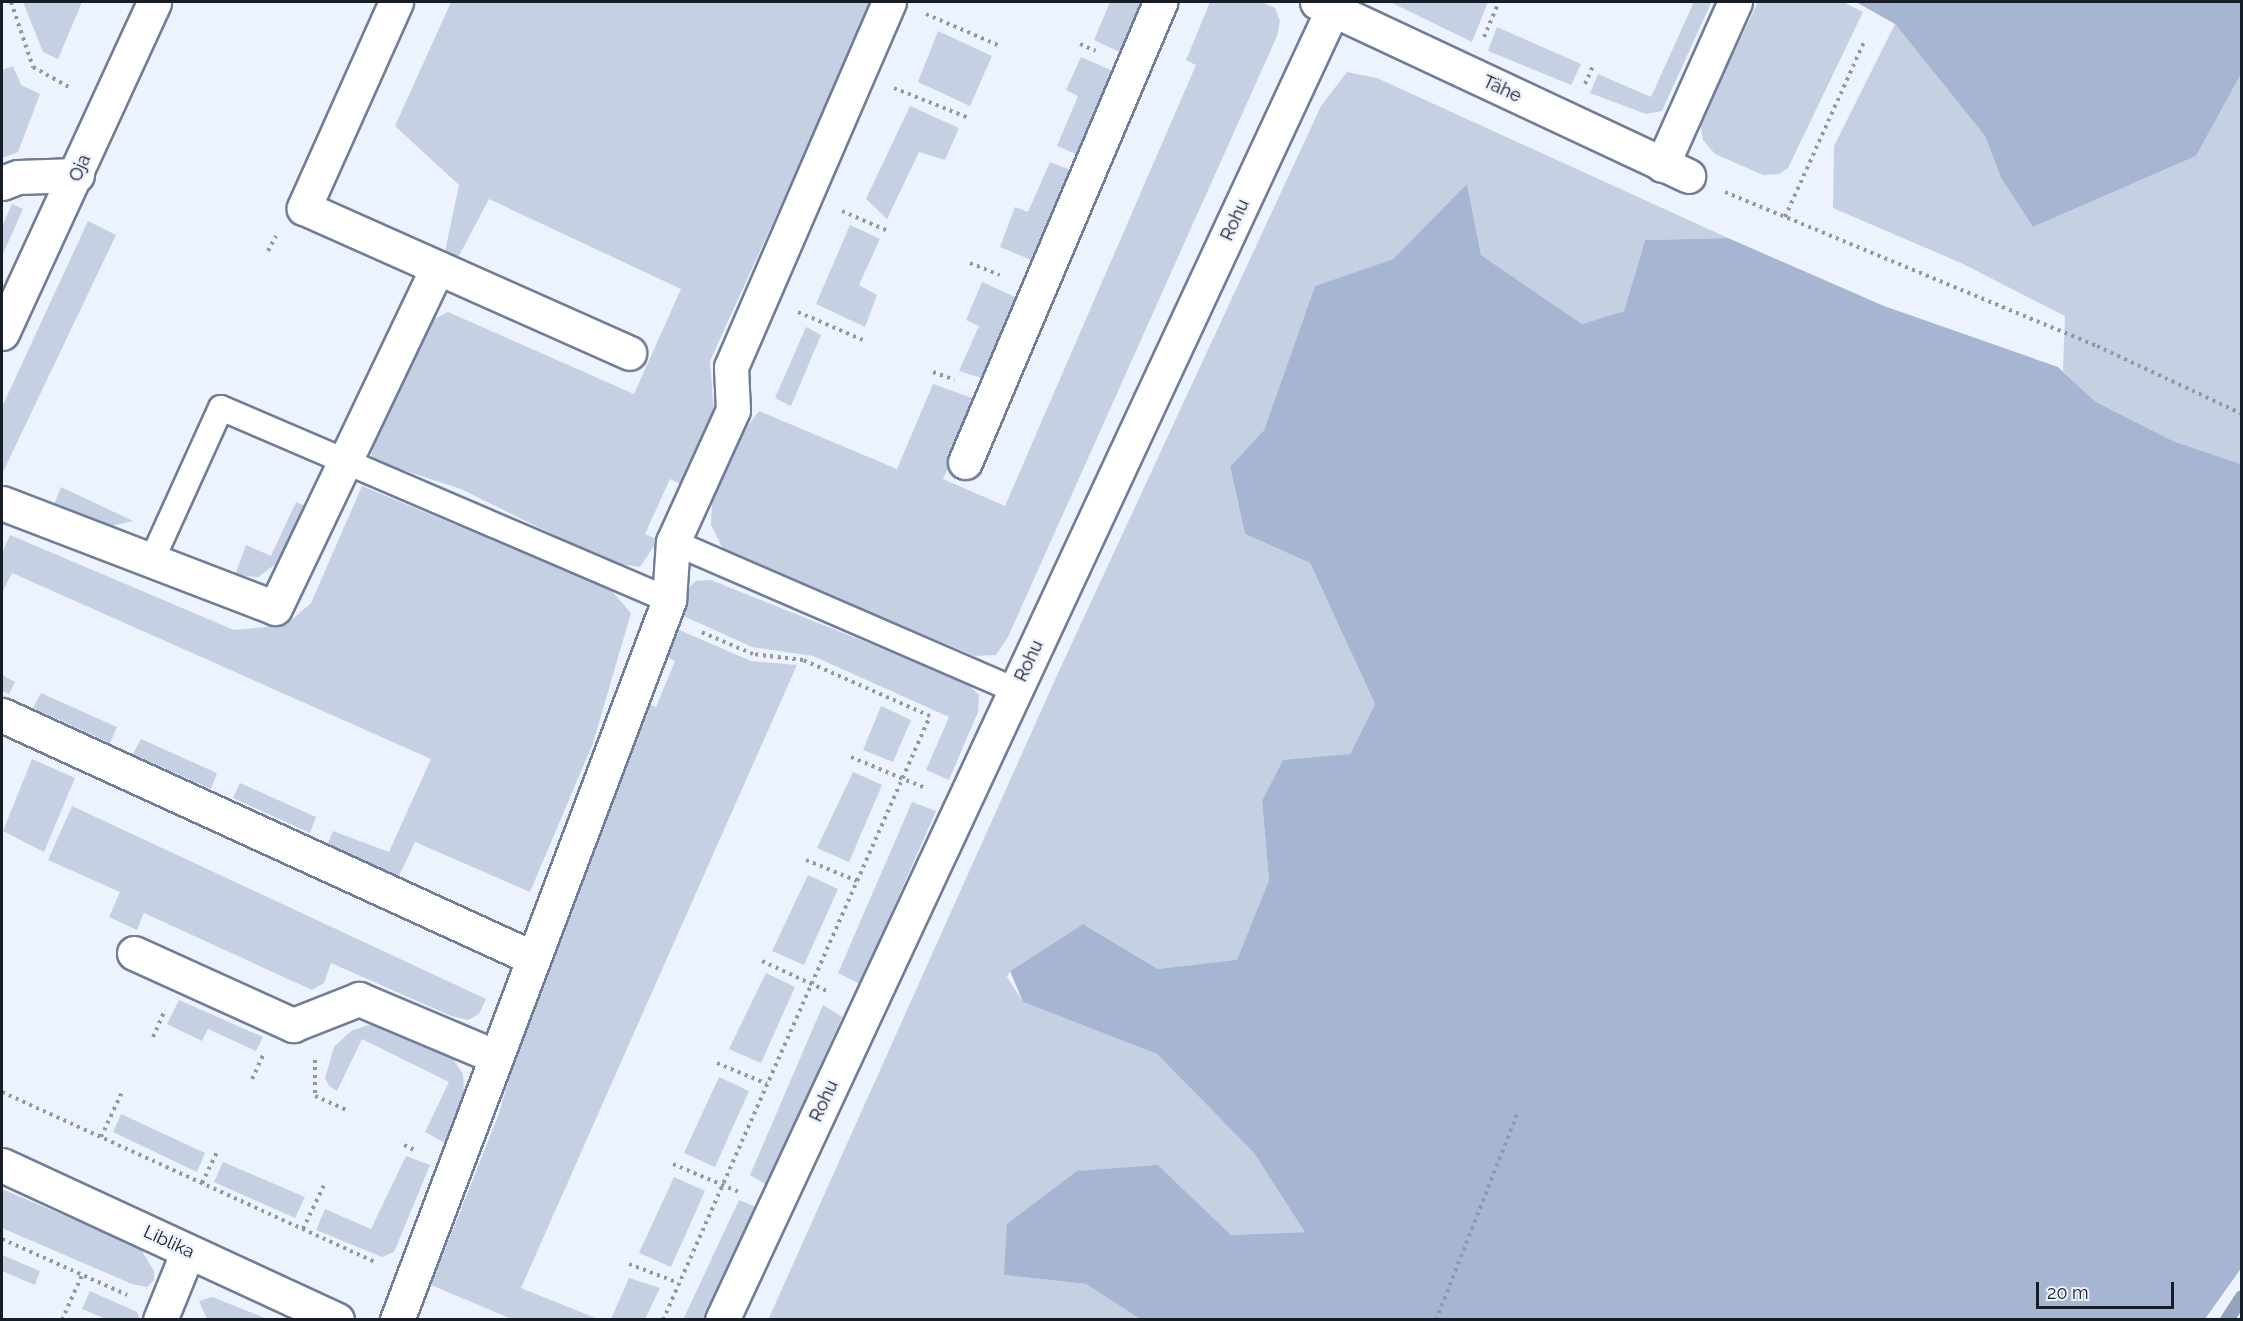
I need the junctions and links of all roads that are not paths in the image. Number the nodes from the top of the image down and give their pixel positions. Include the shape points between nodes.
1 (154, 2) edge
2 (396, 2) edge
3 (1160, 2) edge
4 (1735, 2) edge
5 (1329, 4) edge
6 (903, 6) edge
7 (77, 175) junction
8 (2, 183) edge
9 (437, 268) junction
10 (2, 333) edge
11 (628, 353) dead end
12 (345, 461) junction
13 (965, 462) dead end
14 (2, 503) edge
15 (674, 542) junction
16 (151, 562) junction
17 (666, 608) junction
18 (1015, 690) junction
19 (2, 716) edge
20 (134, 953) dead end
21 (533, 958) junction
22 (496, 1057) junction
23 (2, 1165) edge
24 (188, 1251) junction
25 (162, 1315) edge
26 (337, 1320) edge
27 (397, 1320) edge
28 (722, 1320) edge

1 - 7 street, Oja
2 - 9 street via 304,208
3 - 13 street
4 - 5 street, Tähe via 1675,170
5 - 18 street, Rohu
6 - 15 street via 858,74 731,367 733,410
7 - 8 street via 18,177
7 - 10 street, Oja
9 - 11 street
9 - 12 street
12 - 16 street via 275,608
12 - 16 lane via 221,408
12 - 17 lane
14 - 16 street
15 - 17 street
15 - 18 lane
17 - 21 street
18 - 28 street, Rohu
19 - 21 street
20 - 22 street via 293,1025 359,999
21 - 22 street
22 - 27 street
23 - 24 street, Liblika
24 - 25 street
24 - 26 street, Liblika

